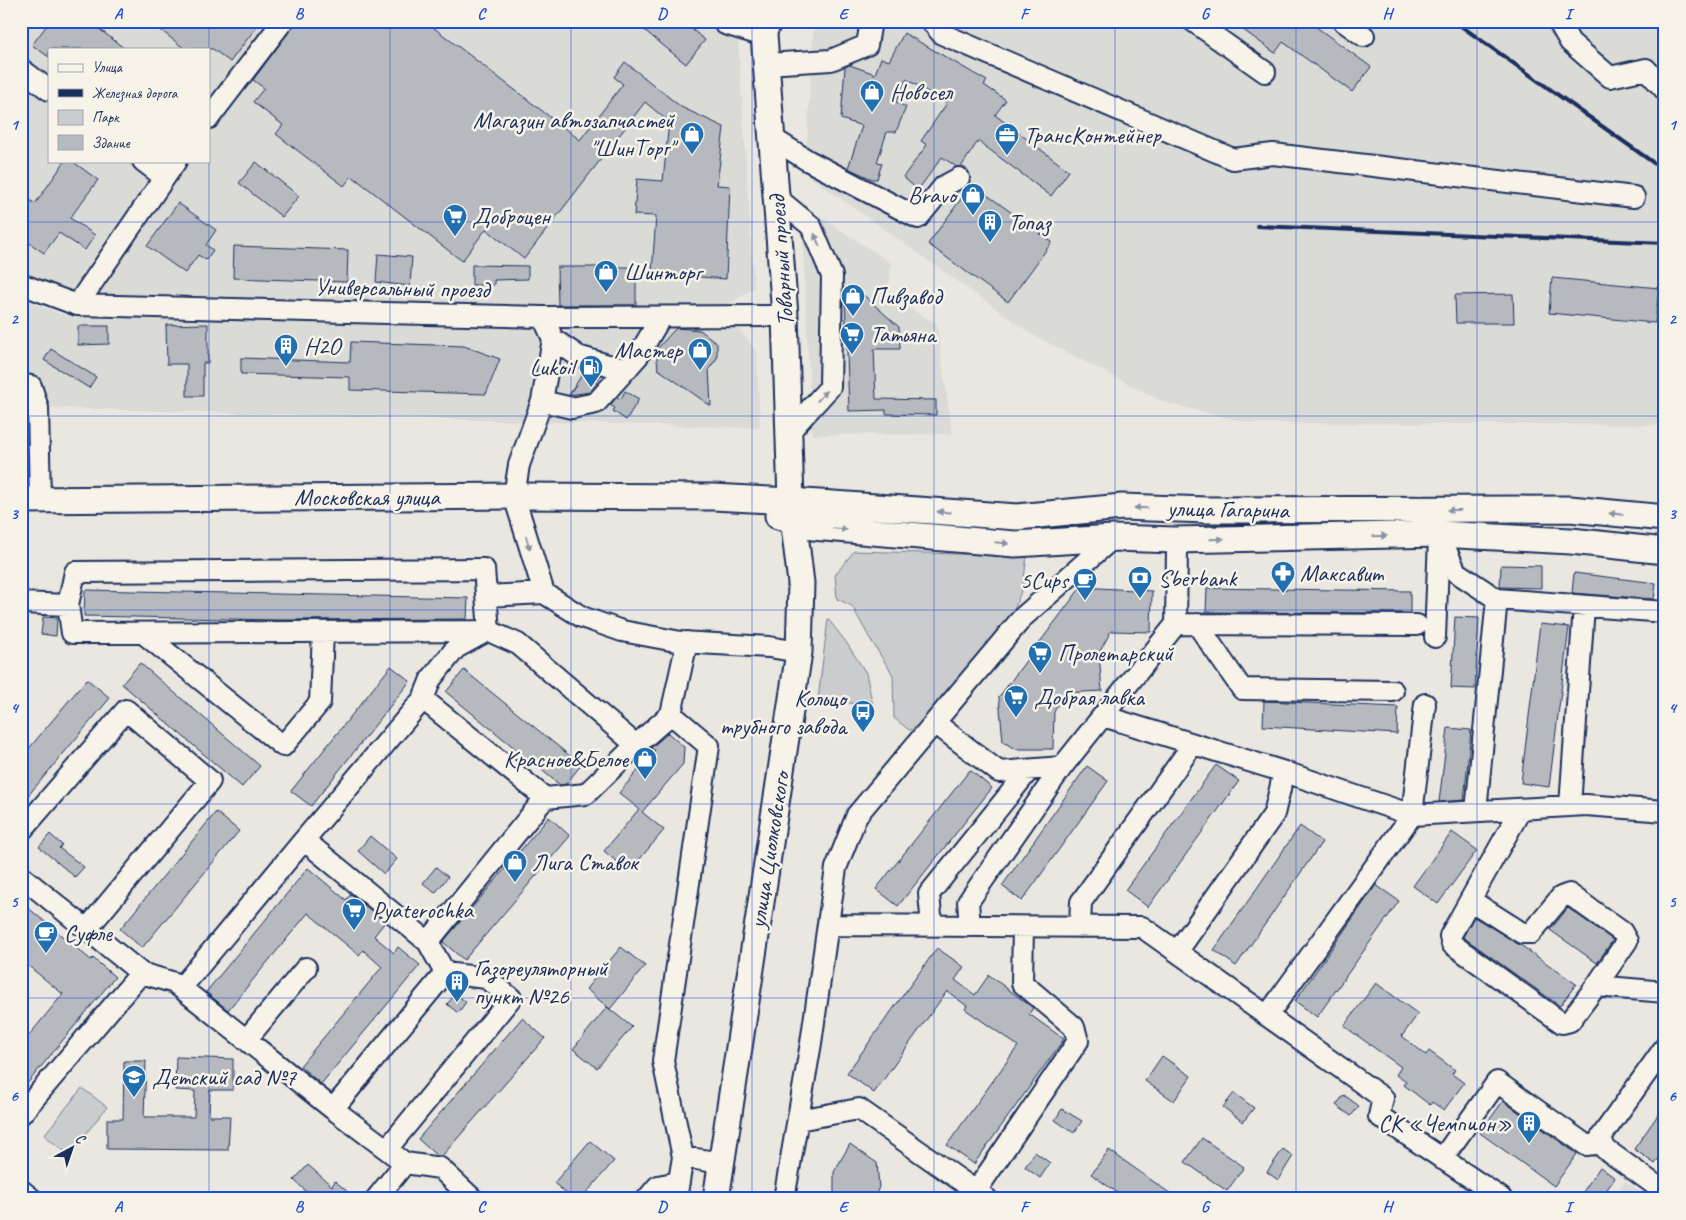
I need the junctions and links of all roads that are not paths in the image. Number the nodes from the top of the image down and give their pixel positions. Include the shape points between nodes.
1 (283, 21) edge
2 (871, 21) edge
3 (931, 21) edge
4 (1193, 21) edge
5 (1343, 21) edge
6 (1558, 21) edge
7 (731, 23) edge
8 (766, 26) edge
9 (1364, 36) dead end
10 (766, 64) junction
11 (21, 69) edge
12 (1266, 72) dead end
13 (48, 89) edge
14 (1665, 90) edge
15 (210, 117) edge
16 (772, 138) junction
17 (143, 162) edge
18 (175, 162) edge
19 (164, 177) junction
20 (959, 178) dead end
21 (1634, 197) dead end
22 (777, 198) junction
23 (21, 284) edge
24 (77, 305) junction
25 (785, 316) junction
26 (543, 317) junction
27 (661, 317) junction
28 (553, 340) junction
29 (628, 368) junction
30 (21, 384) edge
31 (542, 401) junction
32 (789, 432) junction
33 (514, 496) junction
34 (31, 500) edge
35 (792, 511) junction
36 (1665, 518) edge
37 (1439, 534) junction
38 (1114, 538) junction
39 (1175, 540) junction
40 (1665, 551) edge
41 (544, 593) junction
42 (486, 596) junction
43 (1497, 599) junction
44 (21, 603) edge
45 (68, 606) junction
46 (1584, 606) junction
47 (1665, 612) edge
48 (1176, 624) junction
49 (1197, 624) junction
50 (1417, 625) dead end
51 (489, 630) junction
52 (323, 632) junction
53 (143, 633) junction
54 (1435, 637) dead end
55 (687, 642) junction
56 (799, 652) junction
57 (1393, 691) dead end
58 (423, 699) junction
59 (1425, 704) dead end
60 (671, 714) junction
61 (1103, 716) junction
62 (935, 723) junction
63 (1192, 744) junction
64 (636, 745) junction
65 (1062, 767) junction
66 (1029, 770) junction
67 (1284, 772) junction
68 (545, 798) junction
69 (1570, 806) junction
70 (1521, 809) junction
71 (1476, 811) junction
72 (1665, 811) edge
73 (1412, 814) junction
74 (22, 829) edge
75 (304, 840) junction
76 (21, 876) edge
77 (1470, 900) junction
78 (828, 926) junction
79 (932, 926) junction
80 (970, 926) junction
81 (1023, 927) junction
82 (1080, 927) junction
83 (87, 929) junction
84 (428, 942) junction
85 (1177, 952) junction
86 (306, 968) dead end
87 (141, 973) junction
88 (445, 974) junction
89 (1596, 986) junction
90 (181, 988) junction
91 (1665, 992) edge
92 (1267, 1016) junction
93 (246, 1040) junction
94 (1665, 1047) edge
95 (333, 1109) junction
96 (21, 1114) edge
97 (798, 1120) junction
98 (1603, 1143) junction
99 (387, 1149) junction
100 (682, 1157) junction
101 (1442, 1159) junction
102 (405, 1163) junction
103 (722, 1163) junction
104 (21, 1190) edge
105 (678, 1190) edge
106 (1664, 1190) edge
107 (981, 1195) edge
108 (1501, 1198) edge
109 (32, 1199) edge
110 (376, 1199) edge
111 (473, 1199) edge
112 (647, 1199) edge
113 (716, 1199) edge
114 (784, 1199) edge

1 - 15 street
2 - 10 street via 867,45 831,60
3 - 21 street via 942,34 1233,159 1273,154
4 - 12 street
5 - 9 street
6 - 14 street via 1570,42 1610,77 1646,69
7 - 8 street
8 - 10 main road, Товарный проезд
10 - 16 main road, Товарный проезд
11 - 13 street
16 - 20 street via 918,218 944,186
16 - 22 main road, Товарный проезд
17 - 19 street
18 - 19 street
19 - 24 street
22 - 25 main road, Товарный проезд
32 -> 22 street via 830,388 832,276 811,226
23 - 24 street, Универсальный проезд
24 - 26 street, Универсальный проезд
25 - 27 street, Универсальный проезд
25 - 32 main road, Товарный проезд
26 - 27 street, Универсальный проезд
26 - 28 street
27 - 29 street
28 - 29 street via 578,356
28 - 31 street
29 - 31 street via 596,403 572,408
30 - 34 street via 31,386 38,408
31 - 33 street via 519,465
32 - 35 main road, Товарный проезд
33 - 34 main road, Московская улица
33 - 35 main road, Московская улица via 713,497
33 -> 41 street
36 -> 35 main road, улица Гагарина via 1570,509 1207,510 1122,507 1017,517
35 -> 38 main road, улица Гагарина via 814,527 1015,544
35 - 56 main road, улица Циолковского via 801,583
39 -> 37 main road, улица Гагарина
37 - 40 main road, улица Гагарина
37 - 43 street via 1456,572
37 - 54 street
38 - 39 main road, улица Гагарина
38 - 62 street via 1023,617
39 - 48 street
41 - 42 street
41 - 55 street via 582,617 614,628
42 - 45 street via 484,569 75,572
42 - 51 street
43 - 46 street
43 - 71 street
44 - 45 street
45 - 53 street via 72,633
46 - 47 street
46 - 69 street
48 - 49 street
48 - 61 street
49 - 50 street
49 - 57 street via 1242,689
51 - 52 street
51 - 58 street via 456,648 431,679
51 - 64 street via 518,644
52 - 53 street
52 - 53 street via 320,702 283,746
55 - 56 street
55 - 60 street
56 - 103 main road, улица Циолковского
58 - 68 street
58 - 75 street
59 - 73 street
60 - 64 street
60 - 100 street via 709,746 662,1061
61 - 63 street
61 - 65 street
62 - 66 street via 999,772
62 - 78 street via 858,815 836,868
63 - 67 street
63 - 82 street via 1080,902
64 - 68 street via 586,794
65 - 66 street
65 - 80 street via 968,902
66 - 79 street via 930,894
67 - 73 street
67 - 85 street via 1274,814
68 - 84 street
69 - 70 street
69 - 72 street
70 - 71 street
70 - 77 street
71 - 73 street
73 - 92 street
74 - 83 street via 126,710 210,781
75 - 84 street
75 - 90 street
76 - 83 street
77 - 89 street via 1450,936 1452,944 1562,1023 1570,1021
77 - 89 street via 1522,933 1532,933 1561,896 1569,894 1622,932 1627,941
78 - 79 street
78 - 97 street
79 - 80 street
80 - 81 street
81 - 82 street
81 - 107 street via 1022,983 1074,1027 1078,1041
82 - 85 street via 1142,927
83 - 87 street
84 - 88 street
85 - 92 street
86 - 93 street
87 - 90 street via 175,983
87 - 96 street
88 - 95 street
88 - 99 street via 486,978 510,998
89 - 91 street
90 - 93 street
92 - 101 street via 1383,1098 1380,1116
93 - 95 street
94 - 98 street via 1600,1138
95 - 99 street
97 - 107 street via 859,1109
97 - 114 street
98 - 101 street via 1586,1146 1497,1082
98 - 106 street via 1605,1149
99 - 102 street
100 - 103 street
100 - 105 street
101 - 108 street
102 - 110 street
102 - 111 street via 440,1168
103 - 113 main road, улица Циолковского
104 - 109 street
105 - 112 street via 658,1186

